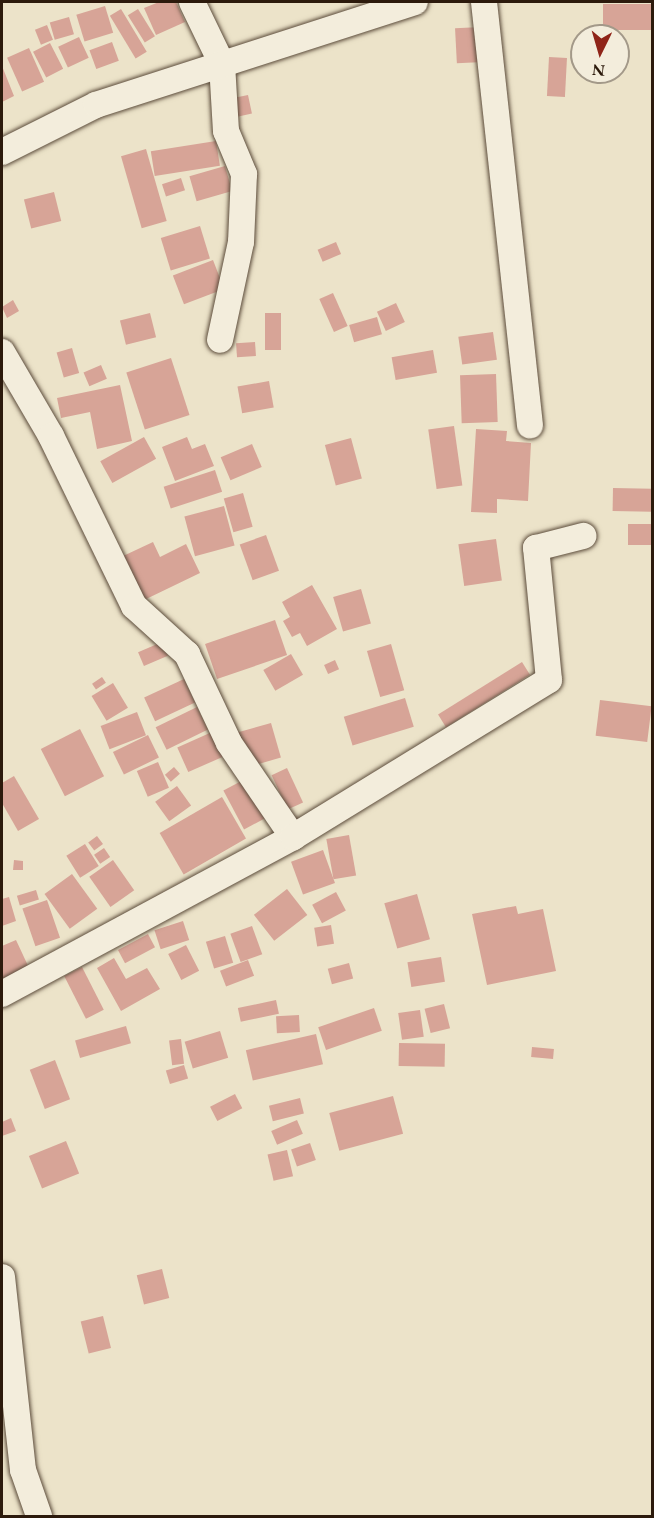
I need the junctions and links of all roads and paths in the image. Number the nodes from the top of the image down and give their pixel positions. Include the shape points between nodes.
1 (192, 2) edge
2 (415, 2) edge
3 (484, 2) edge
4 (222, 64) junction
5 (2, 152) edge
6 (220, 340) dead end
7 (2, 352) edge
8 (530, 426) dead end
9 (583, 536) dead end
10 (293, 837) junction
11 (2, 994) edge
12 (2, 1277) edge
13 (39, 1516) edge

1 - 4 street
2 - 4 street
3 - 8 street
4 - 5 street via 96,105
4 - 6 street via 226,131 244,174 241,242
7 - 10 street via 51,436 134,606 187,654 229,743
9 - 10 street via 536,548 549,680
10 - 11 street
12 - 13 street via 23,1470

